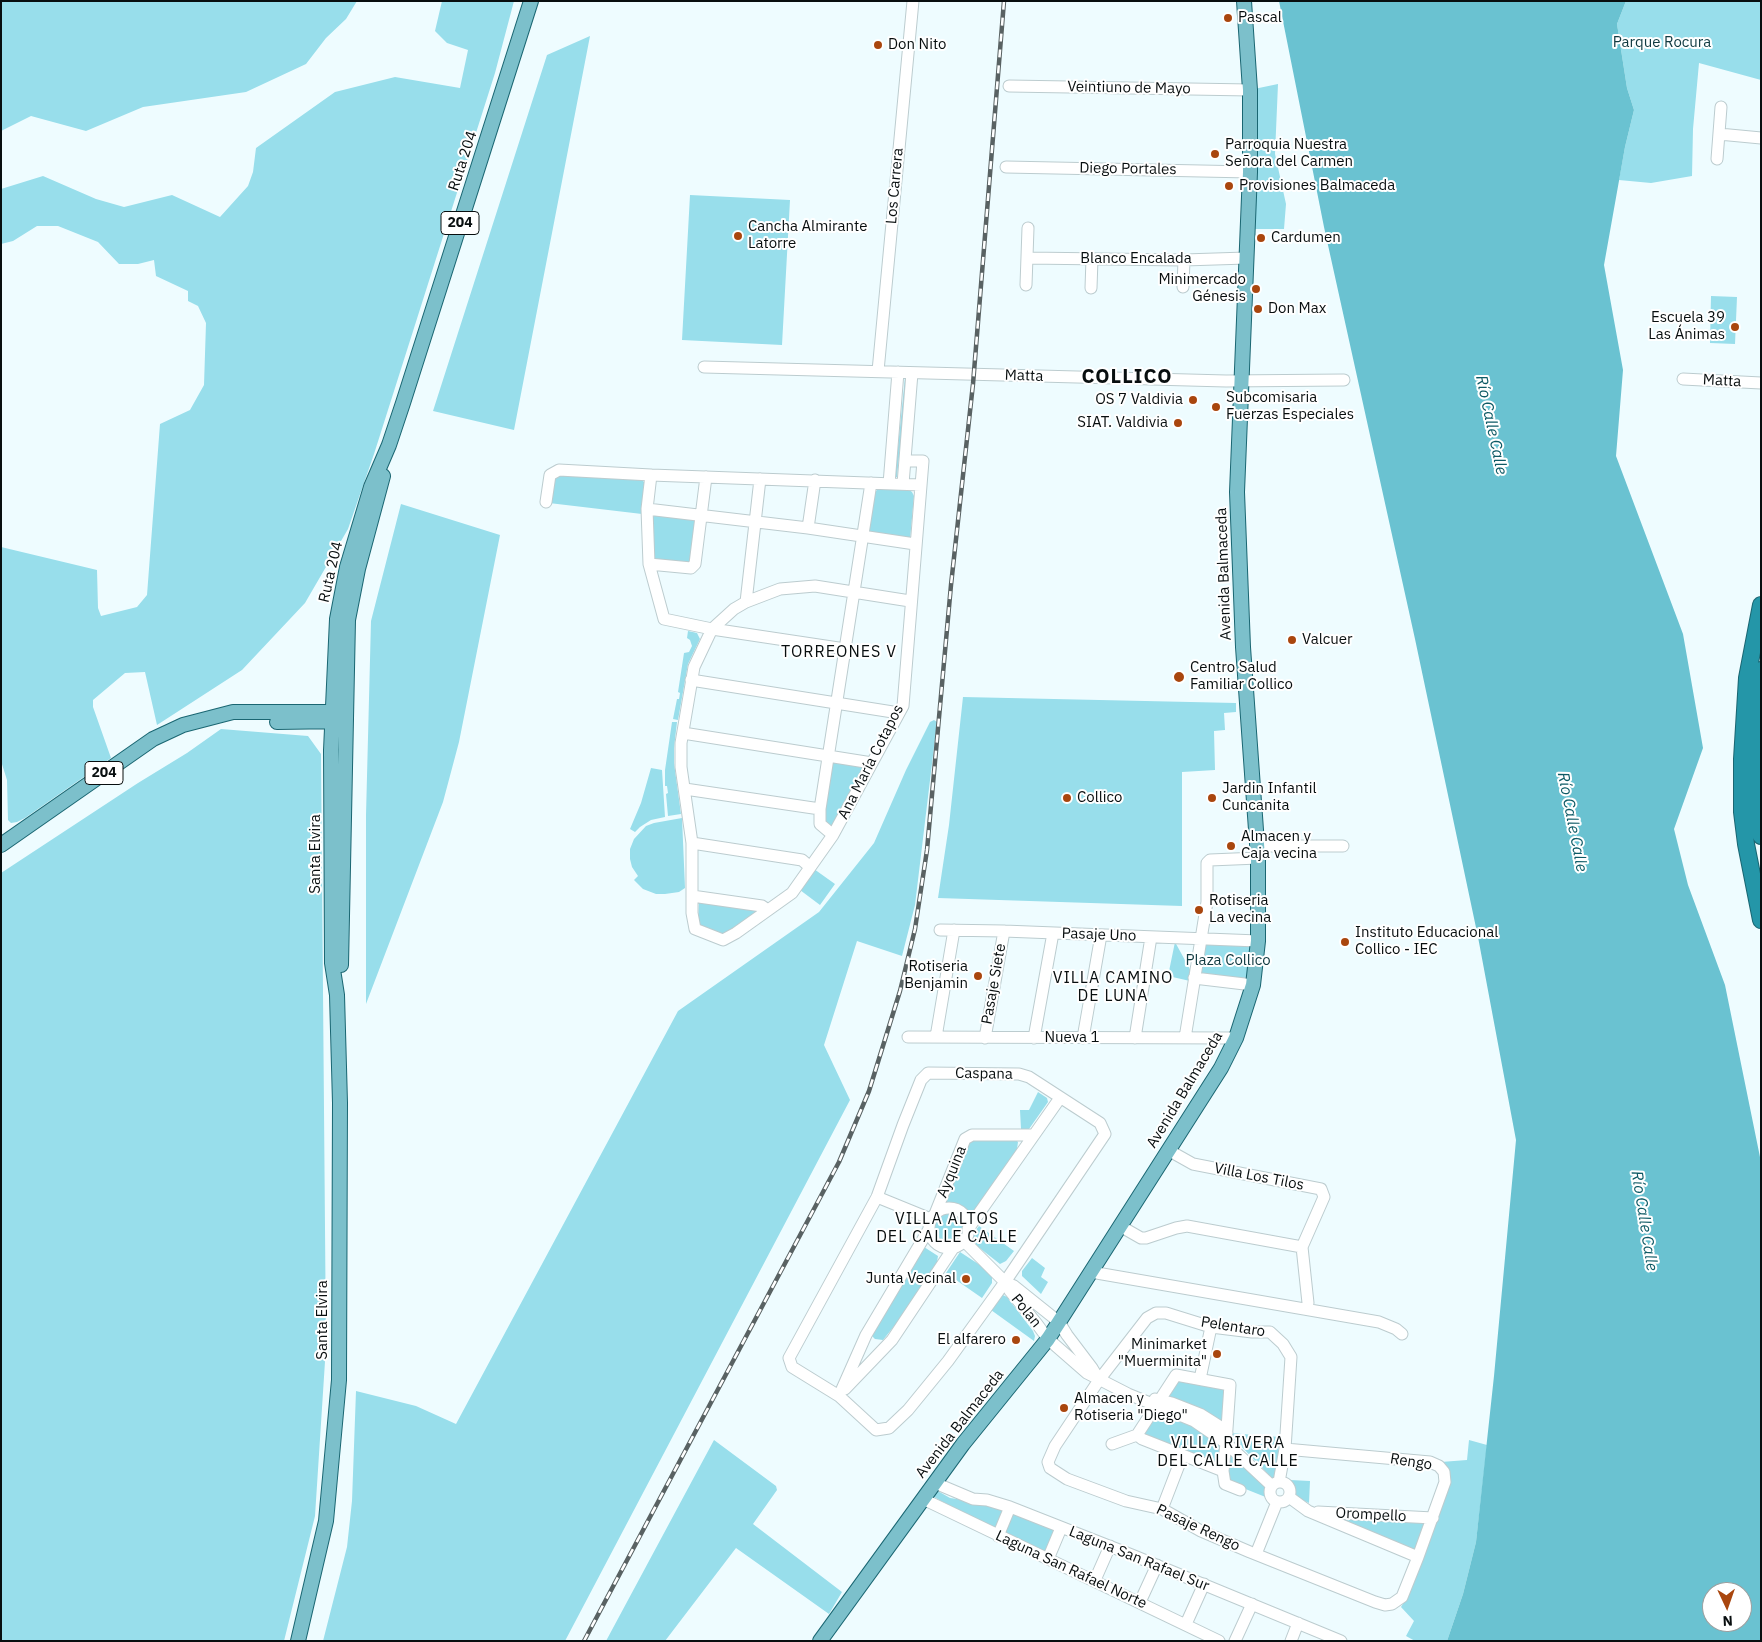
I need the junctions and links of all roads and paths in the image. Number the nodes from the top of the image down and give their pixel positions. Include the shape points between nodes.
1 (531, 1) edge
2 (913, 1) edge
3 (1244, 1) edge
4 (1009, 86) dead end
5 (1250, 90) junction
6 (1721, 108) dead end
7 (1719, 134) junction
8 (1761, 138) edge
9 (1717, 159) dead end
10 (1006, 167) dead end
11 (1250, 172) junction
12 (1028, 228) dead end
13 (1027, 258) junction
14 (1246, 258) junction
15 (1092, 259) junction
16 (1184, 260) junction
17 (1026, 285) dead end
18 (1184, 287) dead end
19 (1091, 288) dead end
20 (704, 367) dead end
21 (878, 371) junction
22 (898, 372) junction
23 (912, 373) junction
24 (1683, 379) dead end
25 (1344, 380) dead end
26 (1242, 381) junction
27 (1761, 383) edge
28 (389, 445) junction
29 (905, 461) junction
30 (651, 475) junction
31 (706, 477) junction
32 (760, 479) junction
33 (815, 480) junction
34 (871, 484) junction
35 (889, 484) junction
36 (903, 484) junction
37 (921, 484) junction
38 (546, 502) dead end
39 (647, 510) junction
40 (702, 516) junction
41 (755, 521) junction
42 (808, 528) junction
43 (862, 537) junction
44 (915, 544) junction
45 (649, 564) junction
46 (853, 593) junction
47 (910, 601) junction
48 (746, 602) junction
49 (1761, 605) edge
50 (712, 629) junction
51 (845, 649) junction
52 (1761, 670) edge
53 (691, 680) junction
54 (333, 682) junction
55 (838, 703) junction
56 (313, 712) junction
57 (899, 713) junction
58 (332, 717) junction
59 (346, 717) junction
60 (214, 718) junction
61 (297, 722) junction
62 (682, 733) junction
63 (331, 750) junction
64 (829, 756) junction
65 (872, 763) junction
66 (1752, 781) edge
67 (685, 789) junction
68 (820, 809) junction
69 (1760, 828) edge
70 (833, 835) junction
71 (692, 843) junction
72 (1, 844) edge
73 (1343, 846) dead end
74 (1258, 852) junction
75 (810, 867) junction
76 (692, 896) junction
77 (768, 910) junction
78 (1761, 920) edge
79 (940, 930) dead end
80 (954, 930) junction
81 (1004, 931) junction
82 (1053, 933) junction
83 (1101, 935) junction
84 (1151, 937) junction
85 (1201, 939) junction
86 (1258, 941) junction
87 (1194, 978) junction
88 (1254, 985) junction
89 (337, 995) junction
90 (908, 1037) dead end
91 (936, 1037) junction
92 (985, 1038) junction
93 (1034, 1038) junction
94 (1083, 1038) junction
95 (1135, 1038) junction
96 (1185, 1038) junction
97 (1236, 1038) junction
98 (1060, 1098) junction
99 (1034, 1135) junction
100 (1168, 1150) junction
101 (877, 1198) junction
102 (932, 1221) junction
103 (1120, 1226) junction
104 (968, 1229) junction
105 (959, 1244) junction
106 (1302, 1247) junction
107 (1091, 1272) junction
108 (1005, 1282) junction
109 (1308, 1303) dead end
110 (1059, 1322) junction
111 (1211, 1327) junction
112 (1402, 1334) dead end
113 (866, 1336) junction
114 (1048, 1340) junction
115 (884, 1348) junction
116 (1200, 1379) junction
117 (1099, 1380) junction
118 (839, 1396) junction
119 (1158, 1403) junction
120 (1137, 1435) junction
121 (1227, 1438) junction
122 (1112, 1444) dead end
123 (1285, 1449) junction
124 (1182, 1456) junction
125 (1223, 1471) junction
126 (935, 1483) junction
127 (1275, 1484) junction
128 (1240, 1490) dead end
129 (1288, 1497) junction
130 (923, 1499) junction
131 (1277, 1502) junction
132 (1010, 1507) junction
133 (1162, 1509) junction
134 (1308, 1511) junction
135 (1433, 1518) junction
136 (1061, 1528) junction
137 (998, 1536) junction
138 (1110, 1546) junction
139 (1256, 1554) junction
140 (1418, 1557) junction
141 (1048, 1559) junction
142 (1157, 1565) junction
143 (1096, 1580) junction
144 (1204, 1584) junction
145 (1140, 1602) junction
146 (1252, 1604) junction
147 (1298, 1623) junction
148 (1186, 1624) junction
149 (298, 1641) edge
150 (820, 1641) edge
151 (1219, 1641) edge
152 (1235, 1641) edge
153 (1291, 1641) edge
154 (1341, 1641) edge

1 - 28 main road, Ruta 204 / 204
2 - 21 street, Los Carrera
3 - 5 main road, Avenida Balmaceda
4 - 5 street, Veintiuno de Mayo
5 - 11 main road, Avenida Balmaceda
6 - 7 street
7 - 8 street
7 - 9 street
10 - 11 street, Diego Portales
11 - 14 main road, Avenida Balmaceda
12 - 13 street
13 - 15 street, Blanco Encalada
13 - 17 street
14 - 16 street, Blanco Encalada
14 - 26 main road, Avenida Balmaceda
15 - 16 street, Blanco Encalada
15 - 19 street
16 - 18 street
20 - 21 street, Matta
21 - 22 street, Matta
22 - 23 street, Matta
22 - 35 street
23 - 26 street, Matta
23 - 29 street
24 - 27 street, Matta
25 - 26 street, Matta
26 - 74 main road, Avenida Balmaceda via 1237,492 1243,647
28 - 54 main road, Ruta 204 / 204 via 371,487 347,567 337,619
28 - 59 main road, Ruta 204 / 204 via 348,620
29 - 36 street
29 - 37 street, Ana María Cotapos via 923,461
30 - 31 street
30 - 38 street via 559,470 550,475
30 - 39 street
31 - 32 street
31 - 40 street
32 - 33 street
32 - 41 street
33 - 34 street
33 - 42 street
34 - 35 street
34 - 43 street
35 - 36 street
36 - 37 street
37 - 44 street, Ana María Cotapos
39 - 40 street
39 - 45 street
40 - 41 street
40 - 45 street via 695,564 691,568
41 - 42 street
41 - 48 street
42 - 43 street
43 - 44 street
43 - 46 street
44 - 47 street, Ana María Cotapos
45 - 50 street via 664,620
46 - 47 street
46 - 48 street via 815,586 780,589
46 - 51 street
47 - 57 street, Ana María Cotapos via 903,706
48 - 50 street
49 - 66 highway via 1751,652 1742,732
50 - 51 street
50 - 53 street
51 - 55 street
52 - 66 highway
53 - 55 street
53 - 62 street
54 - 56 main road via 322,704
54 - 58 main road, Ruta 204 / 204
55 - 57 street
55 - 64 street
56 - 58 main road, 204
56 - 60 main road, 204 via 233,712
57 - 65 street, Ana María Cotapos
58 - 59 main road, 204
58 - 61 main road, 204
58 - 63 main road, Santa Elvira
59 - 89 main road, Santa Elvira via 342,963
60 - 61 main road, 204
60 - 72 main road, 204 via 183,725 158,736
61 - 63 main road via 319,730
62 - 64 street
62 - 67 street via 681,767
63 - 89 main road, Santa Elvira via 332,963
64 - 65 street
64 - 68 street
65 - 70 street, Ana María Cotapos
66 - 69 highway
66 - 78 highway via 1742,812
67 - 68 street
67 - 71 street
68 - 70 street via 820,824
70 - 75 street, Ana María Cotapos
71 - 75 street via 802,860
71 - 76 street
73 - 74 street
74 - 85 street via 1207,863 1207,902
74 - 86 main road, Avenida Balmaceda
75 - 77 street, Ana María Cotapos via 792,893
76 - 77 street via 762,906
76 - 77 street, Ana María Cotapos via 694,929 723,940
79 - 80 street, Pasaje Uno
80 - 81 street, Pasaje Uno
80 - 91 street
81 - 82 street, Pasaje Uno
81 - 92 street, Pasaje Siete
82 - 83 street, Pasaje Uno
82 - 93 street
83 - 84 street, Pasaje Uno
83 - 94 street
84 - 85 street, Pasaje Uno
84 - 95 street
85 - 86 street, Pasaje Uno
85 - 87 street
86 - 88 main road, Avenida Balmaceda
87 - 88 street
87 - 96 street
88 - 97 main road, Avenida Balmaceda
89 - 149 main road, Santa Elvira via 339,1380 326,1520
90 - 91 street, Nueva 1
91 - 92 street, Nueva 1
92 - 93 street, Nueva 1
93 - 94 street, Nueva 1
94 - 95 street, Nueva 1
95 - 96 street, Nueva 1
96 - 97 street, Nueva 1
97 - 100 main road, Avenida Balmaceda via 1221,1068
98 - 99 street
98 - 101 street, Caspana via 1019,1074 928,1073 921,1080
98 - 108 street, Caspana via 1100,1123 1105,1134
99 - 102 street, Ayquina via 972,1135 965,1140
99 - 104 street
100 - 103 main road, Avenida Balmaceda
100 - 106 street, Villa Los Tilos via 1192,1164 1321,1189 1324,1197
101 - 102 street, Polan
101 - 118 street, Caspana via 788,1358 792,1367
102 - 104 street, Polan via 947,1208 965,1216
102 - 105 street, Polan via 932,1238 936,1243 942,1247
102 - 113 street, Ayquina
103 - 106 street via 1141,1238 1187,1226
103 - 107 main road, Avenida Balmaceda
104 - 105 street
105 - 108 street, Polan
105 - 115 street
106 - 109 street, Villa Los Tilos
107 - 110 main road, Avenida Balmaceda
107 - 112 street via 1379,1322
108 - 110 street, Polan
108 - 114 street, Polan
108 - 118 street, Caspana via 948,1361 889,1428 876,1430
110 - 114 main road, Avenida Balmaceda
110 - 117 street
111 - 116 street
111 - 117 street, Pelentaro via 1156,1313 1147,1318
111 - 123 street, Pelentaro via 1270,1332 1287,1350 1291,1357
113 - 115 street
113 - 118 street, Ayquina
114 - 117 street, Orompello
114 - 126 main road, Avenida Balmaceda
115 - 118 street
116 - 119 street via 1176,1375
116 - 121 street via 1230,1385
117 - 119 street, Orompello via 1128,1394
117 - 133 street, Pasaje Rengo via 1052,1451 1048,1462 1050,1468 1126,1501
119 - 120 street
119 - 121 street, Orompello
120 - 122 street
120 - 124 street
121 - 125 street
121 - 127 street, Orompello
123 - 127 street, Pelentaro
123 - 135 street, Rengo via 1430,1462 1439,1466 1444,1472 1445,1482
124 - 125 street
124 - 133 street
125 - 128 street via 1225,1484
126 - 130 main road, Avenida Balmaceda
126 - 132 street, Laguna San Rafael Sur via 973,1499
127 - 129 street, Orompello via 1287,1486 1290,1491
127 - 131 street, Orompello via 1270,1496
129 - 131 street
129 - 134 street, Orompello
130 - 137 street, Laguna San Rafael Norte
130 - 150 main road, Avenida Balmaceda
131 - 139 street
132 - 136 street, Laguna San Rafael Sur
132 - 137 street
133 - 139 street, Pasaje Rengo via 1201,1531
134 - 135 street, Orompello
134 - 140 street, Orompello
135 - 140 street, Rengo
136 - 138 street, Laguna San Rafael Sur
136 - 141 street
137 - 141 street, Laguna San Rafael Norte
138 - 142 street, Laguna San Rafael Sur
138 - 143 street
139 - 140 street, Pasaje Rengo via 1384,1605 1402,1597
141 - 143 street, Laguna San Rafael Norte
142 - 144 street, Laguna San Rafael Sur
142 - 145 street
143 - 145 street, Laguna San Rafael Norte
144 - 146 street, Laguna San Rafael Sur
144 - 148 street
145 - 148 street, Laguna San Rafael Norte
146 - 147 street, Laguna San Rafael Sur
146 - 152 street
147 - 153 street
147 - 154 street, Laguna San Rafael Sur
148 - 151 street, Laguna San Rafael Norte

